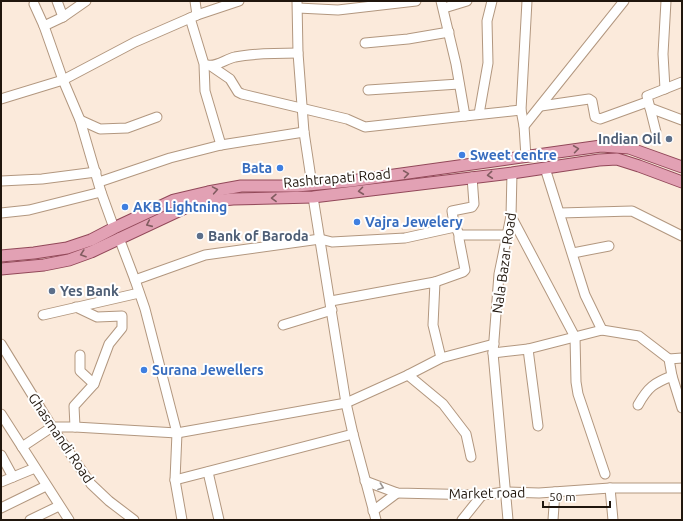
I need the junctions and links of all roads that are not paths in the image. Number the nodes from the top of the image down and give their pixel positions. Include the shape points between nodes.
1 (57, 1) edge
2 (86, 1) edge
3 (195, 1) edge
4 (239, 1) edge
5 (416, 1) edge
6 (467, 1) edge
7 (492, 1) edge
8 (527, 1) edge
9 (624, 1) edge
10 (666, 1) edge
11 (34, 4) dead end
12 (442, 4) edge
13 (297, 5) edge
14 (63, 17) junction
15 (194, 17) junction
16 (44, 26) junction
17 (449, 32) junction
18 (365, 43) dead end
19 (298, 53) junction
20 (208, 65) junction
21 (63, 80) junction
22 (682, 82) edge
23 (459, 84) junction
24 (665, 89) junction
25 (368, 90) dead end
26 (1, 99) edge
27 (649, 105) junction
28 (541, 106) junction
29 (303, 109) junction
30 (521, 110) junction
31 (478, 114) junction
32 (465, 116) junction
33 (157, 117) dead end
34 (80, 120) junction
35 (682, 120) edge
36 (524, 126) junction
37 (304, 132) junction
38 (656, 132) dead end
39 (221, 145) junction
40 (644, 152) junction
41 (526, 157) junction
42 (639, 166) junction
43 (682, 167) edge
44 (546, 168) junction
45 (96, 172) junction
46 (512, 173) junction
47 (472, 177) junction
48 (1, 181) edge
49 (99, 182) junction
50 (682, 182) edge
51 (312, 185) junction
52 (101, 192) junction
53 (313, 197) junction
54 (162, 206) junction
55 (560, 212) junction
56 (1, 213) edge
57 (167, 216) junction
58 (511, 216) junction
59 (457, 230) junction
60 (116, 233) junction
61 (507, 235) junction
62 (682, 236) edge
63 (320, 239) junction
64 (609, 246) dead end
65 (573, 254) junction
66 (1, 256) edge
67 (1, 269) edge
68 (135, 280) junction
69 (435, 282) junction
70 (139, 292) junction
71 (331, 306) junction
72 (76, 307) junction
73 (43, 314) dead end
74 (283, 325) dead end
75 (602, 330) junction
76 (575, 337) junction
77 (1, 344) edge
78 (494, 348) junction
79 (528, 349) junction
80 (80, 355) dead end
81 (441, 358) junction
82 (669, 358) junction
83 (682, 358) edge
84 (408, 375) junction
85 (672, 376) junction
86 (94, 384) junction
87 (346, 403) junction
88 (638, 405) dead end
89 (682, 408) edge
90 (1, 414) edge
91 (538, 426) dead end
92 (6, 427) edge
93 (52, 427) junction
94 (75, 427) junction
95 (177, 433) junction
96 (353, 434) junction
97 (22, 447) junction
98 (1, 455) edge
99 (471, 457) dead end
100 (35, 468) junction
101 (208, 472) junction
102 (605, 474) dead end
103 (13, 477) junction
104 (175, 480) junction
105 (365, 481) junction
106 (1, 482) edge
107 (46, 486) junction
108 (610, 488) junction
109 (682, 488) edge
110 (505, 492) junction
111 (555, 492) junction
112 (396, 493) junction
113 (482, 494) junction
114 (59, 506) junction
115 (1, 508) edge
116 (374, 515) edge
117 (30, 520) edge
118 (69, 520) edge
119 (134, 520) edge
120 (182, 520) edge
121 (218, 520) edge
122 (462, 520) edge
123 (508, 520) edge
124 (553, 520) edge
125 (613, 520) edge

1 - 14 street
2 - 14 street
3 - 15 street
4 - 15 street
5 - 13 street via 338,10
6 - 12 street
7 - 31 street via 487,21 488,63
8 - 30 street
9 - 28 street
10 - 24 street via 663,54
11 - 16 street
12 - 17 street
13 - 19 street
14 - 16 street
15 - 20 street
15 - 21 street via 135,42
16 - 21 street
17 - 18 street
17 - 23 street
19 - 20 street via 244,55
19 - 29 street
20 - 29 street via 230,79 242,94
20 - 39 street via 205,91
21 - 26 street
21 - 34 street
22 - 24 street
23 - 25 street
23 - 32 street
24 - 27 street via 646,97
27 - 28 street via 600,119 595,117 592,101 589,99
27 - 35 street
27 - 38 street
28 - 36 street
29 - 32 street via 347,119 365,127
29 - 37 street
30 - 31 street
30 - 36 street
31 - 32 street
33 - 34 street via 127,128 100,128
34 - 45 street
36 - 41 street
37 - 39 street
37 - 51 street
39 - 49 street via 170,158
41 -> 40 main road, Rashtrapati Road via 601,146 630,148
40 - 42 main road
40 - 43 main road, Rashtrapati Road
51 -> 41 main road, Rashtrapati Road
42 - 44 main road, Rashtrapati Road via 617,159
42 - 50 main road, Rashtrapati Road
44 - 46 main road, Rashtrapati Road
44 - 55 street
45 - 48 street
45 - 49 street
46 -> 47 main road, Rashtrapati Road
46 - 58 street, Nala Bazar Road
47 -> 53 main road, Rashtrapati Road
47 - 59 street via 474,204 472,207 452,211
49 - 52 street
54 -> 51 main road, Rashtrapati Road via 174,200 241,186
52 - 56 street via 29,210
52 - 60 street
53 -> 57 main road, Rashtrapati Road via 204,202
53 - 63 street
54 - 57 main road
54 - 60 main road, Rashtrapati Road
55 - 62 street via 632,210
55 - 65 street
57 -> 60 main road, Rashtrapati Road
58 - 61 street, Nala Bazar Road
58 - 76 street
59 - 61 street via 463,235
59 - 63 street via 405,238 332,242
59 - 69 street via 465,270
60 - 66 main road, Rashtrapati Road via 67,248
60 -> 67 main road, Rashtrapati Road via 91,252 68,260
60 - 68 street
61 - 78 street, Nala Bazar Road via 499,274
63 - 68 street via 205,255
63 - 71 street
64 - 65 street
65 - 75 street via 585,295
68 - 70 street
69 - 71 street
69 - 81 street via 433,325
70 - 72 street
70 - 95 street
71 - 74 street
71 - 87 street
72 - 73 street
72 - 86 street via 97,317 122,316 122,328 109,344
75 - 76 street
75 - 82 street via 639,336
76 - 79 street
76 - 102 street via 577,388
77 - 93 street, Ghasmandi Road
78 - 79 street
78 - 81 street
78 - 110 street, Nala Bazar Road
79 - 91 street
80 - 86 street via 80,371
81 - 84 street
82 - 83 street
82 - 85 street
84 - 87 street
84 - 99 street via 443,404 466,434
85 - 88 street via 655,383
85 - 89 street
86 - 94 street via 74,406
87 - 95 street
87 - 96 street
90 - 92 street
92 - 97 street
93 - 94 street
93 - 97 street
93 - 119 street, Ghasmandi Road via 91,484 109,502
94 - 95 street
95 - 104 street
96 - 101 street
96 - 105 street
97 - 100 street
98 - 103 street
100 - 103 street
100 - 107 street
101 - 104 street
101 - 121 street
103 - 106 street
104 - 120 street
105 -> 112 street, Market road
105 - 116 street
107 - 114 street
107 - 115 street
108 - 109 street, Market road
108 - 111 street, Market road
108 - 125 street
110 - 111 street, Market road
110 - 113 street, Market road
110 - 123 street, Market road
111 - 124 street
112 - 113 street, Market road
112 - 116 street
113 - 122 street
114 - 117 street
114 - 118 street

